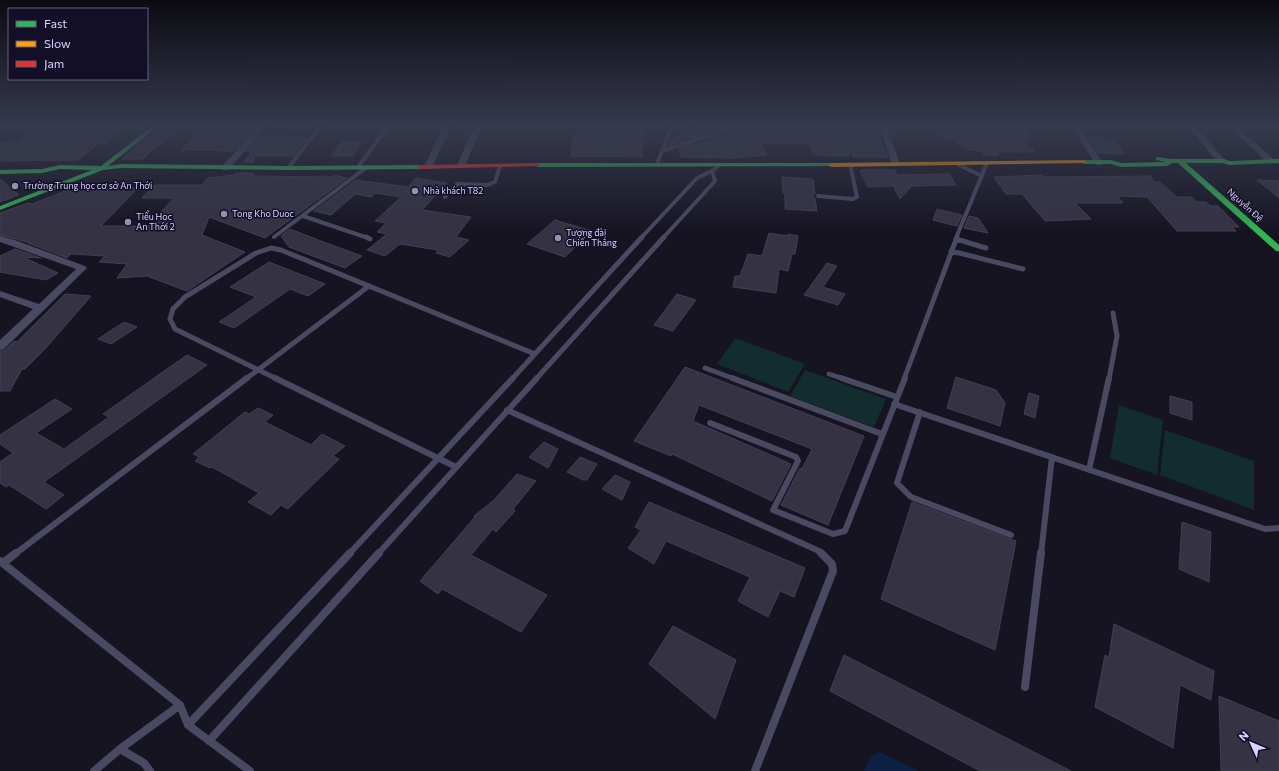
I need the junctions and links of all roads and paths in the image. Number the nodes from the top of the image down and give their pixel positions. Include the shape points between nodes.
1 (111, 161) edge
2 (231, 161) edge
3 (294, 161) edge
4 (367, 161) edge
5 (430, 161) edge
6 (463, 161) edge
7 (658, 161) edge
8 (895, 161) edge
9 (1176, 161) junction
10 (1222, 161) joint
11 (1275, 161) edge
12 (1099, 162) joint
13 (956, 163) junction
14 (987, 163) junction
15 (657, 164) junction
16 (850, 164) junction
17 (896, 164) junction
18 (0, 165) edge
19 (428, 166) junction
20 (461, 166) junction
21 (500, 166) junction
22 (60, 167) junction
23 (363, 167) junction
24 (102, 168) junction
25 (225, 168) junction
26 (288, 168) junction
27 (715, 168) junction
28 (0, 172) edge
29 (982, 176) junction
30 (818, 196) dead end
31 (445, 197) dead end
32 (0, 208) edge
33 (302, 216) junction
34 (274, 237) dead end
35 (0, 239) edge
36 (370, 239) dead end
37 (956, 239) junction
38 (986, 248) dead end
39 (1279, 249) edge
40 (951, 251) junction
41 (1023, 269) dead end
42 (369, 286) junction
43 (0, 294) edge
44 (41, 308) junction
45 (1113, 313) dead end
46 (0, 346) edge
47 (535, 354) junction
48 (705, 368) dead end
49 (257, 370) junction
50 (829, 374) dead end
51 (897, 397) junction
52 (894, 404) junction
53 (507, 410) junction
54 (920, 412) junction
55 (710, 423) dead end
56 (882, 434) junction
57 (1052, 457) junction
58 (438, 459) junction
59 (456, 467) junction
60 (1089, 470) junction
61 (1279, 528) edge
62 (1011, 535) dead end
63 (1, 562) edge
64 (1025, 687) dead end
65 (180, 705) junction
66 (188, 725) junction
67 (209, 741) junction
68 (120, 749) junction
69 (94, 771) edge
70 (150, 771) edge
71 (250, 771) edge
72 (755, 771) edge

1 - 24 main road
2 - 25 street
3 - 26 lane
4 - 23 lane
5 - 19 street
6 - 20 street
7 - 15 lane
8 - 17 street
9 - 10 main road
9 - 12 main road via 1167,164
9 - 39 main road, Nguyễn Đệ
10 - 11 main road
12 - 14 main road
13 - 14 main road
13 - 17 main road
13 - 29 lane
14 - 29 lane
15 - 21 main road
15 - 27 main road
16 - 17 main road
16 - 27 main road
16 - 30 lane via 857,197 853,199
18 - 22 main road via 51,164
19 - 20 main road
19 - 23 main road
20 - 21 main road
21 - 31 lane via 495,182 487,185 457,184
22 - 24 main road
22 - 28 main road via 42,171
23 - 26 main road
23 - 33 lane
24 - 25 main road
24 - 32 main road
25 - 26 main road
27 - 47 lane via 697,178
27 - 53 lane via 715,181
29 - 37 lane
33 - 34 lane
33 - 36 lane
35 - 44 street via 82,268
37 - 38 lane
37 - 40 lane
40 - 41 lane
40 - 51 lane
42 - 47 lane
42 - 49 lane
42 - 49 lane via 271,248 256,253 185,297 173,309 170,319 175,329
43 - 44 street
44 - 46 street
45 - 60 lane via 1117,336 1115,352
47 - 58 lane
48 - 56 lane
49 - 58 lane
49 - 63 lane
50 - 51 lane
51 - 52 lane
52 - 54 lane
52 - 56 lane
53 - 59 lane
53 - 72 lane via 819,551 832,564 833,571
54 - 57 lane
54 - 62 lane via 897,483 911,497
55 - 56 lane via 796,457 798,461 773,510 833,534 845,531
57 - 60 lane
57 - 64 lane
58 - 59 lane
58 - 66 lane
59 - 67 lane
60 - 61 lane via 1253,526 1265,529
63 - 65 lane
65 - 66 lane
65 - 68 lane
66 - 67 lane
67 - 71 lane
68 - 69 lane
68 - 70 lane via 144,764

